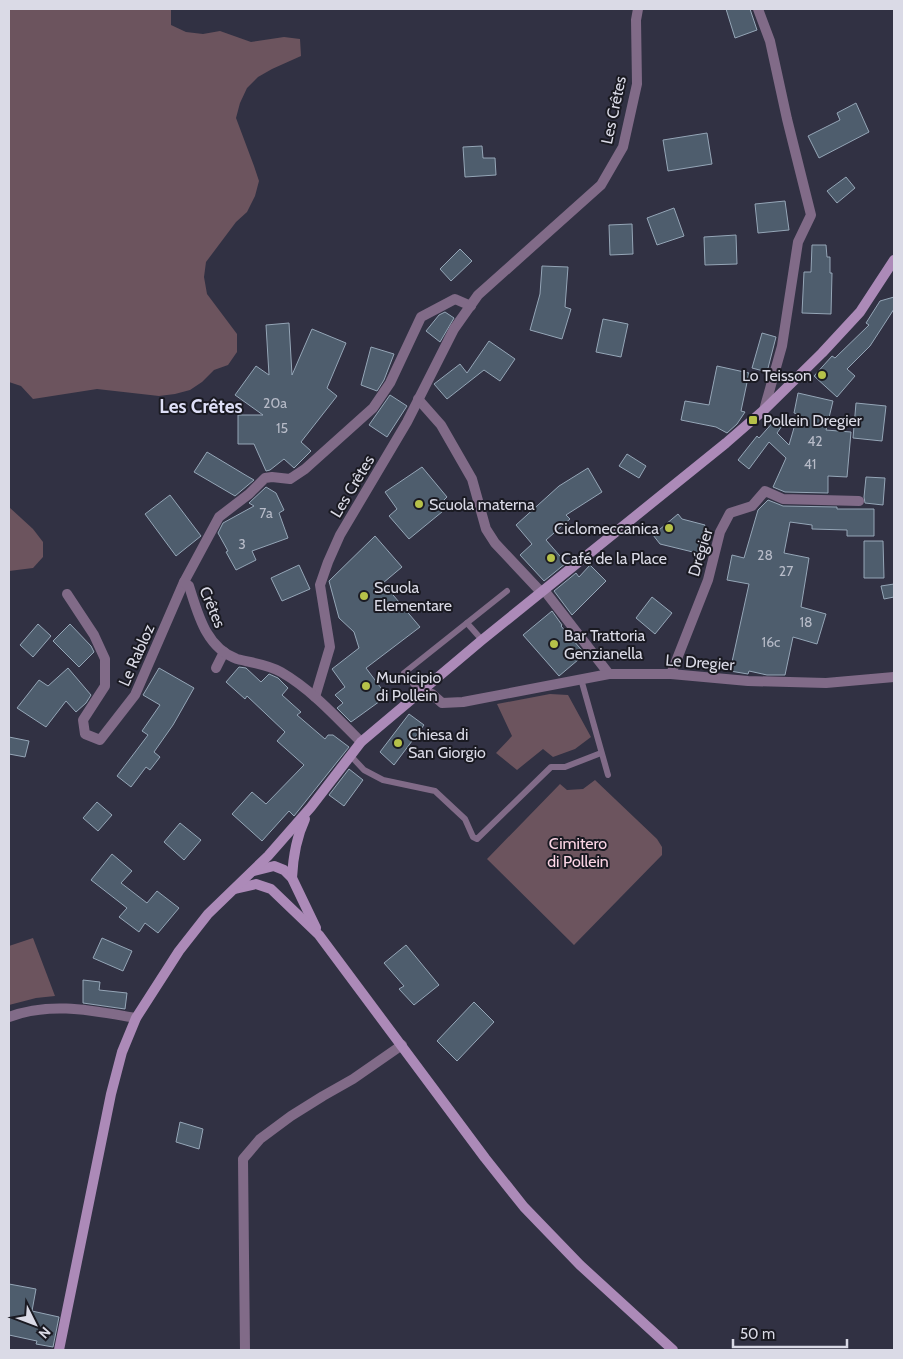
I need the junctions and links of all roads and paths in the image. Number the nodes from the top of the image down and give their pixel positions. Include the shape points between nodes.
1 (638, 9) edge
2 (758, 9) edge
3 (894, 260) edge
4 (470, 306) junction
5 (418, 399) junction
6 (764, 410) junction
7 (859, 501) dead end
8 (219, 517) joint
9 (184, 582) junction
10 (506, 591) dead end
11 (542, 591) junction
12 (67, 594) dead end
13 (467, 623) junction
14 (482, 640) junction
15 (224, 652) junction
16 (216, 668) dead end
17 (609, 674) junction
18 (671, 674) junction
19 (894, 677) edge
20 (581, 679) junction
21 (420, 692) junction
22 (315, 697) junction
23 (361, 742) junction
24 (601, 753) junction
25 (350, 755) junction
26 (608, 775) dead end
27 (311, 807) junction
28 (268, 856) junction
29 (266, 868) junction
30 (251, 872) junction
31 (292, 878) junction
32 (270, 889) junction
33 (232, 890) junction
34 (319, 935) junction
35 (9, 1017) edge
36 (136, 1018) junction
37 (402, 1045) junction
38 (59, 1350) edge
39 (245, 1350) edge
40 (673, 1350) edge

1 - 4 street, Les Crêtes via 636,84 623,147 601,185 478,295
2 - 6 street via 770,41 811,215 798,242 782,346
3 - 6 main road via 860,312
4 - 5 street, Les Crêtes via 454,329
4 - 8 street, Les Crêtes via 455,299 421,317 390,383 373,408 290,479 265,478
5 - 11 street via 441,425 472,479 486,530
5 - 22 street, Les Crêtes via 340,536 320,585 330,647
6 - 11 main road
7 - 18 street, Drégier via 783,499 765,491 752,506 730,513 720,532 708,580
8 - 9 street, Crêtes
9 - 12 street, Le Rabloz via 136,695 100,740 85,734 83,720 105,686 105,658
9 - 15 street, Crêtes via 203,628
10 - 13 lane
11 - 14 main road
11 - 17 street
13 - 14 lane
13 - 21 lane via 404,673
14 - 21 main road
15 - 16 street
15 - 22 street via 266,665
17 - 18 street, Le Dregier
17 - 20 street, Le Dregier
18 - 19 street, Le Dregier via 826,683
20 - 21 street, Le Dregier via 462,702 442,703 432,694
20 - 24 lane
21 - 23 main road
22 - 23 street
23 - 25 main road
24 - 25 lane via 565,767 551,767 477,839 465,820 435,792 383,780 364,770
24 - 26 lane
25 - 27 main road
27 - 28 main road
27 - 31 main road via 299,831
28 - 29 main road
28 - 30 main road
29 - 30 main road
29 - 31 main road via 274,866
29 - 32 main road
30 - 33 main road
31 - 34 main road
32 - 33 main road via 256,884
32 - 34 main road
33 - 36 main road via 179,951
34 - 37 main road
35 - 36 street via 45,1008 89,1010
36 - 38 main road via 122,1052 111,1094
37 - 39 street via 354,1079 291,1116 260,1139 243,1159
37 - 40 main road via 524,1207 580,1265

